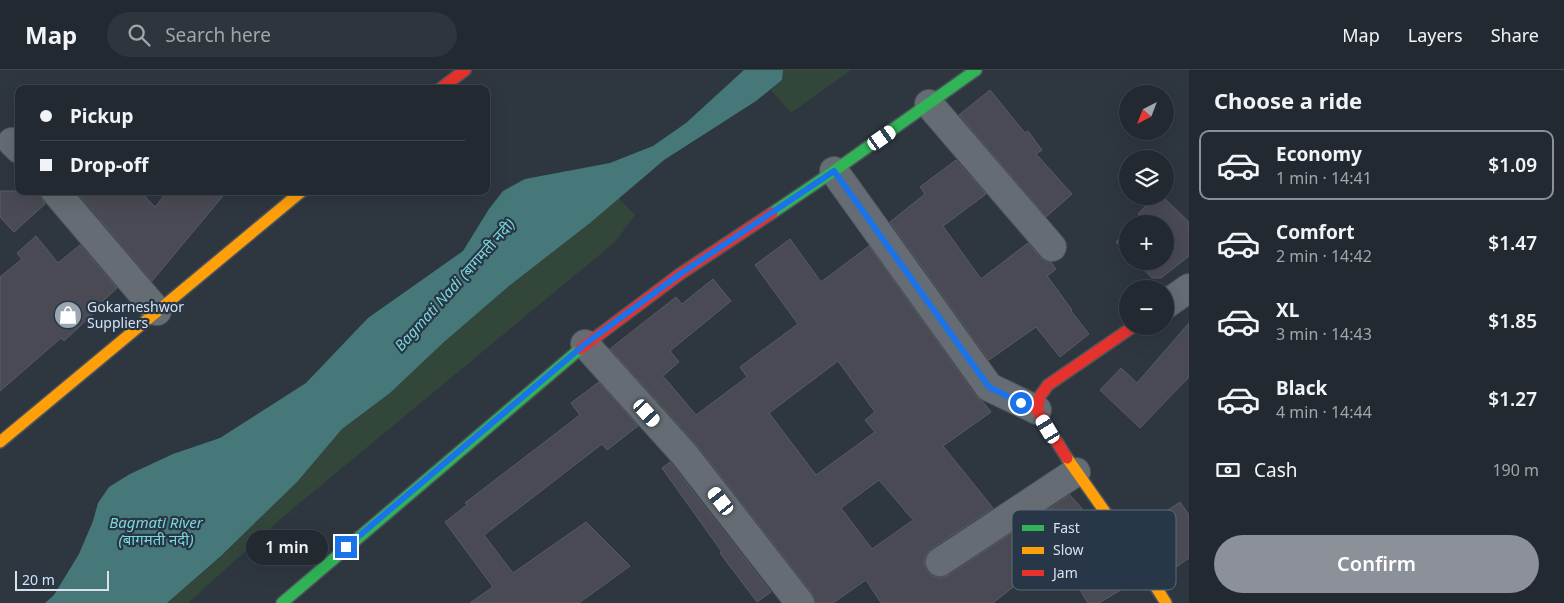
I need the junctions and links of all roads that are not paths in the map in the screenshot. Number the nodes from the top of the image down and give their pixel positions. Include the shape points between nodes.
1 (465, 70) edge
2 (976, 70) edge
3 (445, 85) edge
4 (929, 104) junction
5 (834, 171) junction
6 (58, 195) edge
7 (297, 195) edge
8 (1052, 247) dead end
9 (1189, 288) edge
10 (1174, 299) edge
11 (157, 311) junction
12 (1121, 335) edge
13 (585, 344) junction
14 (1037, 410) junction
15 (0, 442) edge
16 (1076, 472) junction
17 (1019, 510) edge
18 (1103, 510) edge
19 (1012, 514) edge
20 (940, 562) dead end
21 (1158, 590) edge
22 (282, 603) edge
23 (800, 603) edge
24 (1166, 603) edge

1 - 3 street
2 - 4 street
4 - 5 street
4 - 8 street
5 - 13 street via 680,274
5 - 14 street via 989,387
6 - 11 street
7 - 11 street
9 - 10 street
11 - 15 street
12 - 14 street via 1048,385 1040,396
13 - 22 street
13 - 23 street via 684,454
14 - 16 street
16 - 17 street
16 - 18 street
19 - 20 street
21 - 24 street

